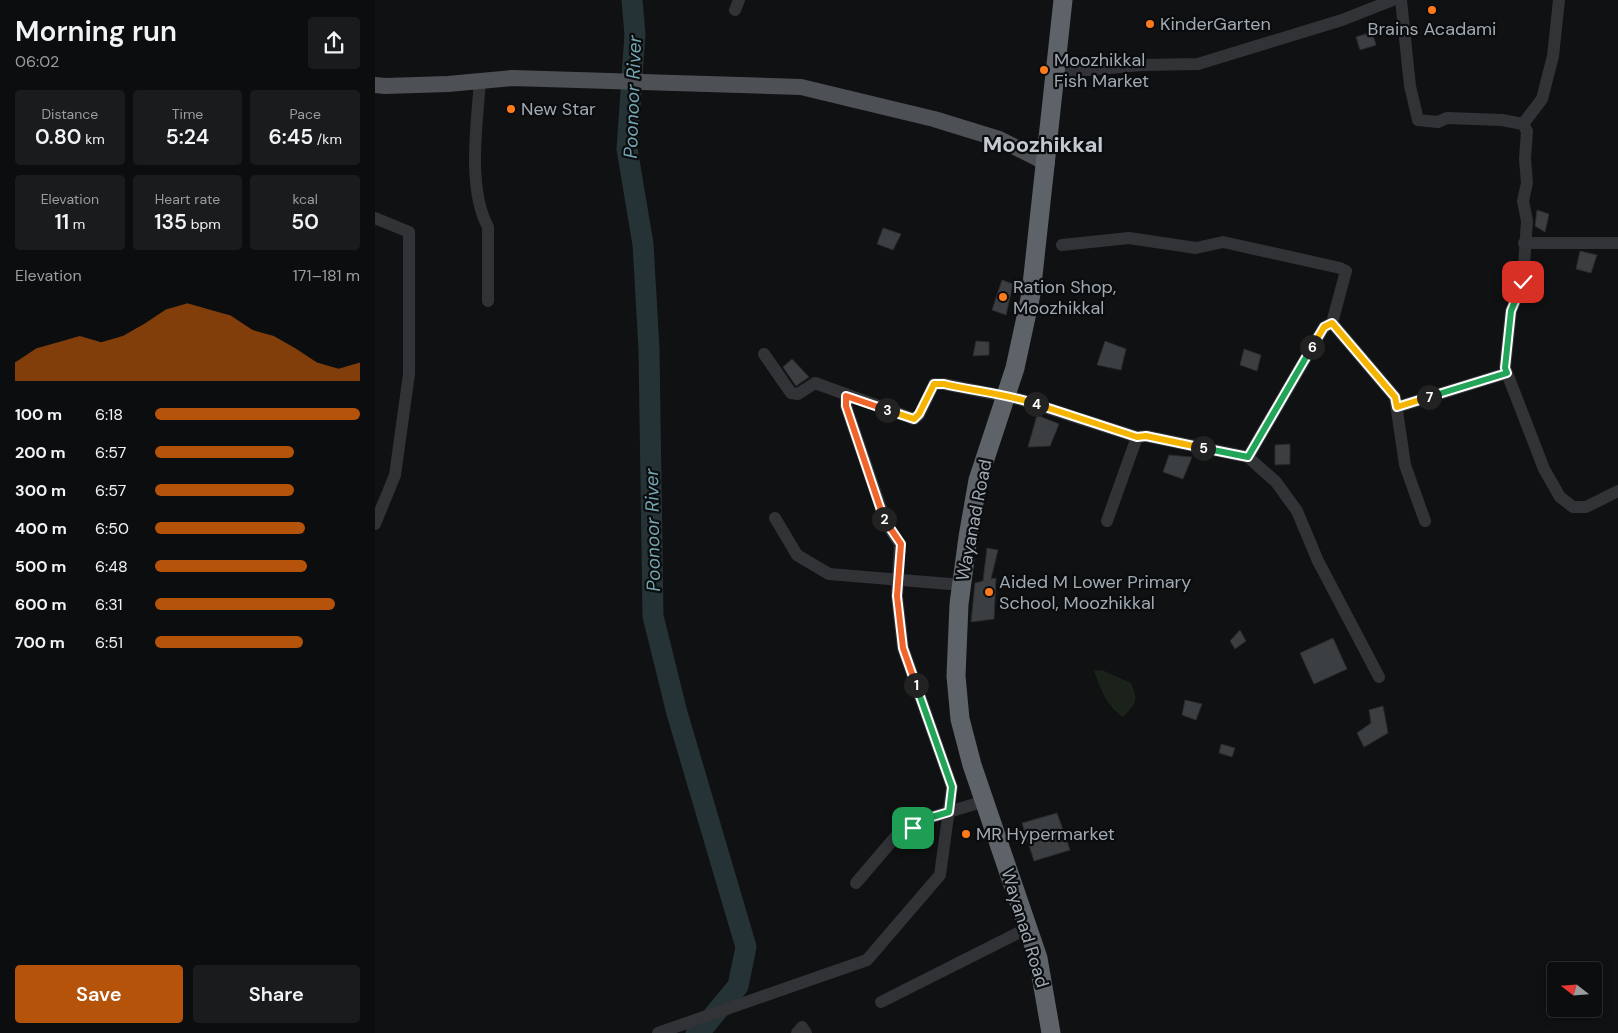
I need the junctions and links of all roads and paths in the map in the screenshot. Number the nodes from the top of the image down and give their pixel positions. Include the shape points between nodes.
1 (1063, 0) edge
2 (1393, 0) edge
3 (1401, 0) edge
4 (1559, 0) edge
5 (1056, 73) junction
6 (480, 81) junction
7 (375, 84) edge
8 (1523, 124) junction
9 (1047, 163) junction
10 (375, 218) edge
11 (1524, 243) junction
12 (1618, 243) edge
13 (1062, 245) dead end
14 (488, 301) dead end
15 (1332, 323) junction
16 (764, 354) dead end
17 (1507, 373) junction
18 (846, 396) junction
19 (1005, 397) junction
20 (1397, 407) junction
21 (1137, 437) junction
22 (1248, 457) junction
23 (1618, 491) edge
24 (775, 518) dead end
25 (1107, 521) dead end
26 (1425, 522) dead end
27 (375, 524) edge
28 (898, 579) junction
29 (962, 585) junction
30 (1379, 677) dead end
31 (985, 801) junction
32 (949, 812) junction
33 (856, 883) dead end
34 (1028, 928) junction
35 (881, 1002) dead end
36 (657, 1033) edge
37 (797, 1033) edge
38 (805, 1033) edge
39 (1051, 1033) edge

1 - 5 highway, Wayanad Road
2 - 5 street via 1342,20 1198,64 1141,64
3 - 8 street via 1418,120 1502,120
4 - 8 street via 1553,56 1542,99
5 - 9 highway, Wayanad Road
6 - 7 main road
6 - 9 main road via 512,78 801,87 934,119 999,139
6 - 14 street via 475,174 488,227
8 - 11 street via 1527,131
9 - 19 highway, Wayanad Road via 1031,294 1015,368
10 - 27 street via 409,232 409,374 395,475
11 - 12 street
11 - 17 street via 1523,282 1511,311
13 - 15 street via 1129,238 1196,248 1223,242 1340,268 1345,271
15 - 20 street via 1395,397
15 - 22 street via 1324,327
16 - 18 street via 791,393 798,394 815,383
17 - 20 street
17 - 23 street via 1544,469 1561,497 1573,507 1586,507
18 - 19 street via 914,419 934,384
18 - 28 street via 846,406 886,523 901,544
19 - 21 street via 1019,398
19 - 29 highway, Wayanad Road via 978,480
20 - 26 street via 1405,465
21 - 22 street via 1146,436
21 - 25 street
22 - 30 street via 1276,482 1297,511 1318,561
24 - 28 street via 797,555 829,574
28 - 29 street
28 - 32 street via 903,648 952,787
29 - 31 highway, Wayanad Road via 956,676 960,719
31 - 32 street
31 - 34 highway, Wayanad Road
32 - 33 street via 922,820 897,836
32 - 36 street via 940,875 867,960
34 - 35 street
34 - 39 highway, Wayanad Road via 1038,958
37 - 38 street via 801,1027

